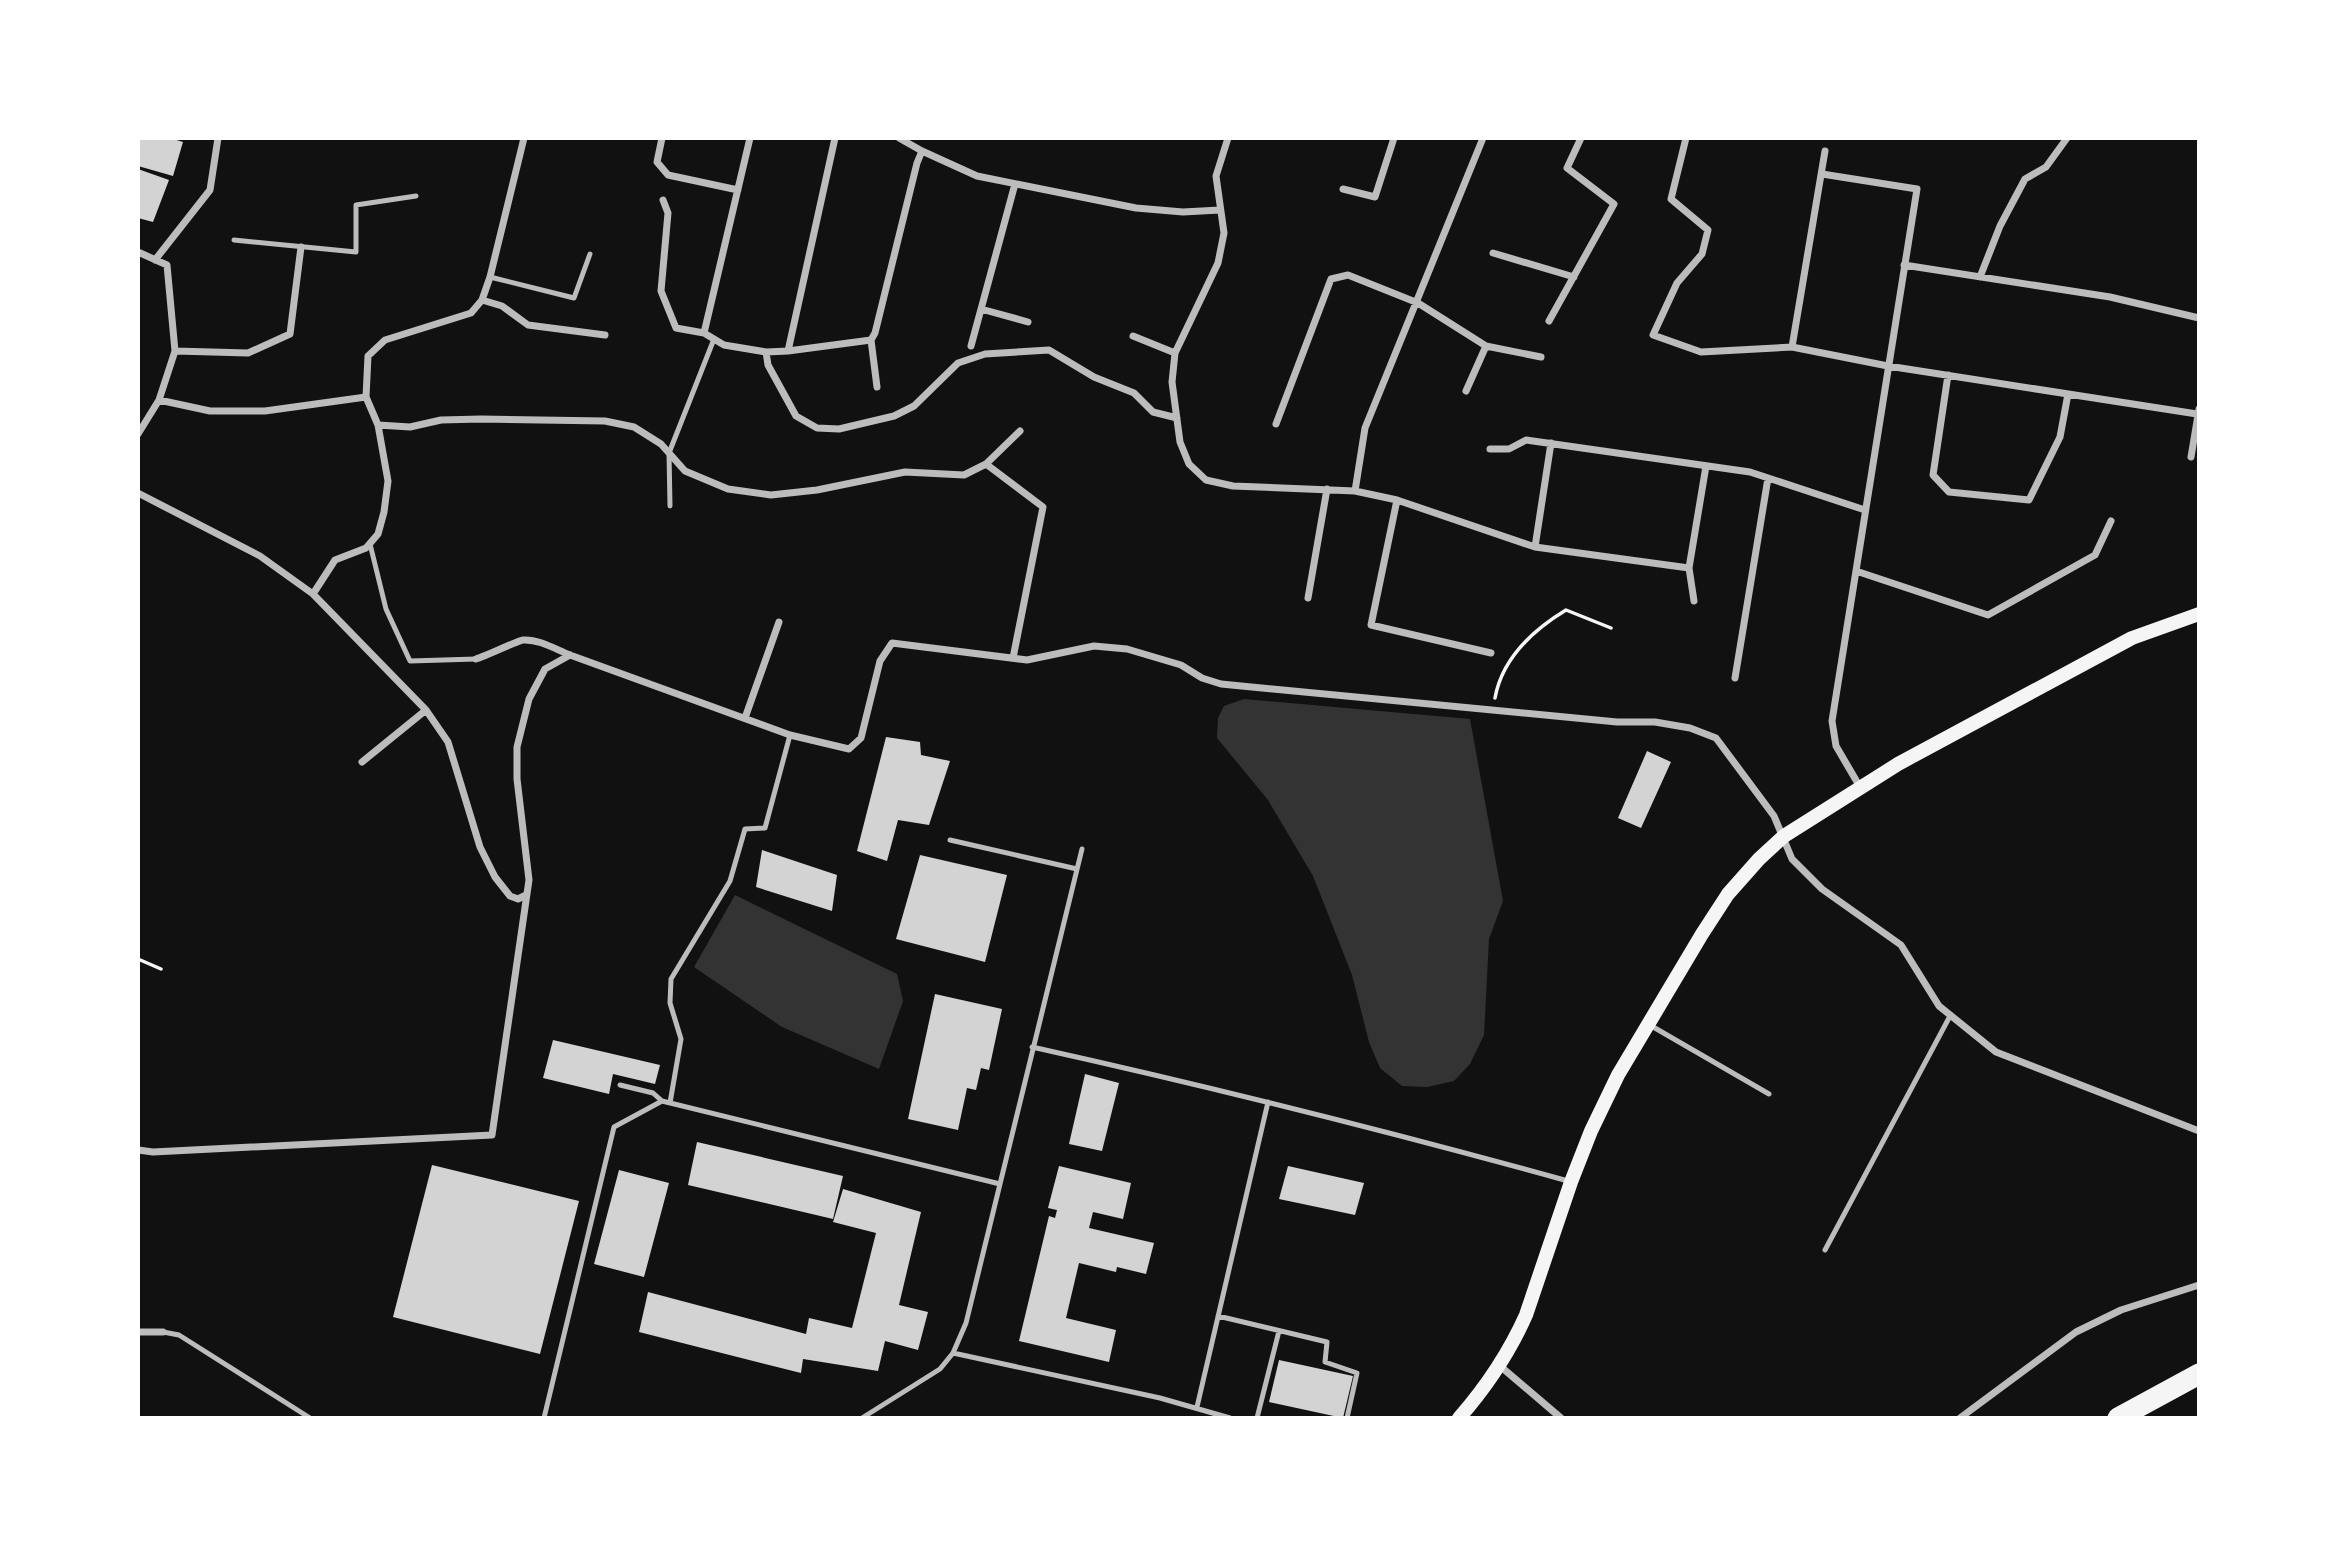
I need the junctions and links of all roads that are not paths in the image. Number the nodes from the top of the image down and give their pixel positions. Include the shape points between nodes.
1 (218, 138) edge
2 (662, 138) edge
3 (750, 138) edge
4 (835, 138) edge
5 (899, 138) edge
6 (1228, 138) edge
7 (1394, 138) edge
8 (1483, 138) edge
9 (1581, 138) edge
10 (1686, 138) edge
11 (2067, 138) edge
12 (522, 139) edge
13 (922, 151) junction
14 (1825, 151) dead end
15 (1822, 174) junction
16 (1015, 184) junction
17 (1343, 189) dead end
18 (738, 190) junction
19 (416, 196) dead end
20 (663, 200) dead end
21 (1220, 210) junction
22 (234, 240) dead end
23 (301, 247) junction
24 (138, 252) edge
25 (1493, 253) dead end
26 (590, 254) dead end
27 (155, 260) junction
28 (1904, 265) junction
29 (1574, 276) junction
30 (490, 277) junction
31 (1980, 277) junction
32 (482, 300) junction
33 (1418, 303) junction
34 (981, 309) junction
35 (2199, 318) edge
36 (1549, 321) dead end
37 (1028, 322) dead end
38 (704, 333) junction
39 (605, 335) dead end
40 (1133, 336) dead end
41 (714, 339) junction
42 (871, 340) junction
43 (971, 346) dead end
44 (1486, 346) junction
45 (1792, 347) junction
46 (175, 351) junction
47 (788, 351) junction
48 (766, 352) junction
49 (1175, 353) junction
50 (1541, 357) dead end
51 (1888, 366) junction
52 (1948, 375) junction
53 (877, 387) dead end
54 (1466, 391) dead end
55 (2068, 394) junction
56 (366, 397) junction
57 (159, 400) junction
58 (2198, 412) edge
59 (1177, 418) junction
60 (1276, 424) dead end
61 (378, 425) junction
62 (1020, 431) dead end
63 (138, 434) edge
64 (1551, 443) junction
65 (1490, 449) dead end
66 (669, 453) junction
67 (2191, 457) dead end
68 (986, 464) junction
69 (1706, 466) junction
70 (1768, 478) junction
71 (1327, 489) junction
72 (1355, 491) junction
73 (138, 493) edge
74 (1397, 500) junction
75 (670, 506) dead end
76 (1865, 510) junction
77 (2111, 521) dead end
78 (370, 544) junction
79 (1535, 547) junction
80 (1689, 568) junction
81 (1856, 571) junction
82 (313, 594) junction
83 (1308, 598) dead end
84 (1695, 601) dead end
85 (2199, 614) edge
86 (779, 622) dead end
87 (1491, 653) dead end
88 (570, 655) junction
89 (1013, 658) junction
90 (476, 659) joint
91 (1735, 678) dead end
92 (426, 710) junction
93 (745, 718) junction
94 (790, 735) junction
95 (362, 762) dead end
96 (1860, 787) junction
97 (1784, 836) junction
98 (950, 840) dead end
99 (1082, 849) dead end
100 (1077, 869) junction
101 (526, 895) junction
102 (1950, 1016) junction
103 (1648, 1024) junction
104 (1032, 1047) junction
105 (620, 1085) dead end
106 (1769, 1094) dead end
107 (662, 1101) junction
108 (1268, 1102) junction
109 (670, 1103) junction
110 (2199, 1131) edge
111 (138, 1150) edge
112 (1571, 1182) junction
113 (1000, 1184) junction
114 (1825, 1250) dead end
115 (2199, 1285) edge
116 (1218, 1316) junction
117 (1279, 1331) junction
118 (138, 1332) edge
119 (163, 1332) joint
120 (953, 1353) junction
121 (1500, 1366) junction
122 (2199, 1374) edge
123 (1197, 1408) junction
124 (310, 1418) edge
125 (544, 1418) edge
126 (862, 1418) edge
127 (1230, 1418) edge
128 (1258, 1418) edge
129 (1347, 1418) edge
130 (1460, 1418) edge
131 (1561, 1418) edge
132 (1960, 1418) edge
133 (2119, 1418) edge

1 - 27 street via 210,190
2 - 18 street via 657,162 668,175
3 - 18 street
4 - 47 street
5 - 13 street
6 - 21 street via 1216,176
7 - 17 street via 1375,197
8 - 33 street
9 - 29 street via 1567,168 1614,204
10 - 45 street via 1671,199 1708,230 1702,254 1677,283 1653,335 1701,352
11 - 31 street via 2046,167 2025,179
12 - 30 street
13 - 16 street via 976,176
13 - 42 street
14 - 15 street
15 - 28 street via 1917,189
15 - 45 street
16 - 21 street via 1136,208
16 - 34 street
18 - 38 street
19 - 23 lane via 356,205 356,252
20 - 38 street via 668,213 662,291 676,328
21 - 49 street via 1224,233 1218,263
22 - 23 lane
23 - 46 street via 290,334 248,353
24 - 27 street
25 - 29 street
26 - 30 lane via 574,298
27 - 46 street via 167,265
28 - 31 street
28 - 51 street
29 - 36 street
30 - 32 street
31 - 35 street via 2110,297
32 - 39 street via 502,306 528,325
32 - 56 street via 471,313 385,340 368,356
33 - 44 street
33 - 60 street via 1348,275 1331,279
33 - 72 street via 1365,428
34 - 37 street
34 - 43 street
38 - 41 street
40 - 49 street
41 - 48 street
41 - 66 lane
42 - 47 street
42 - 53 street
44 - 50 street
44 - 54 street
45 - 51 street
46 - 57 street
47 - 48 street
48 - 59 street via 768,365 796,416 817,428 839,429 914,407 958,363 985,354 1049,350 1094,377 1134,393 1153,412
49 - 59 street via 1172,382
51 - 52 street
51 - 76 street
52 - 55 street
52 - 55 street via 1933,475 1949,492 2028,500 2060,437
55 - 58 street
56 - 57 street via 265,411 210,411
56 - 61 street
57 - 63 street
58 - 67 street
59 - 71 street via 1189,464 1206,480 1233,486
61 - 66 street via 481,419 605,421 634,427
61 - 78 street via 388,481 378,534
62 - 68 street
64 - 65 street via 1526,439 1509,449
64 - 69 street
64 - 79 street
66 - 68 street via 685,471 727,488 771,495 905,472 964,475
66 - 75 lane
68 - 89 street via 1043,507
69 - 70 street
69 - 80 street
70 - 76 street
70 - 91 street
71 - 72 street
71 - 83 street
72 - 74 street
73 - 82 street via 260,556
74 - 79 street
74 - 87 street via 1371,625
76 - 81 street
77 - 81 street via 2095,555 1988,615
78 - 82 street via 335,560
78 - 90 lane via 386,609 410,661
79 - 80 street
80 - 84 street
81 - 96 street via 1832,721 1836,746
82 - 92 street
85 - 96 main road via 2132,638
86 - 93 street
88 - 90 street via 541,642 520,640
88 - 93 street
88 - 101 street via 545,669 529,699 517,747 529,880
89 - 94 street via 892,643 880,661 861,738 849,749
89 - 97 street via 1027,660 1094,646 1127,649 1181,665 1222,684 1690,728 1716,738
92 - 95 street
92 - 101 street via 448,742 480,847 495,877 510,896
93 - 94 street
94 - 109 lane via 765,828 745,829 730,881 671,979 670,1003 681,1039
96 - 97 main road
97 - 102 street via 1792,859 1822,889 1901,945
97 - 103 main road via 1728,894
98 - 100 lane
99 - 100 lane
100 - 104 lane
101 - 111 street via 492,1135
102 - 110 street via 1996,1052
102 - 114 lane
103 - 106 lane
103 - 112 main road via 1591,1130
104 - 108 lane
104 - 113 lane
105 - 107 lane via 653,1093
107 - 109 lane
107 - 125 lane via 614,1127
108 - 112 lane
108 - 116 lane
109 - 113 lane
112 - 121 main road via 1526,1315
113 - 120 lane via 966,1323
115 - 132 street via 2121,1310 2076,1332
116 - 117 lane
116 - 123 lane
117 - 128 lane
117 - 129 lane via 1327,1342 1325,1362 1357,1373
118 - 119 street
119 - 124 lane via 179,1335
120 - 123 lane
120 - 126 lane via 927,1378
121 - 130 main road
121 - 131 street
122 - 133 highway
123 - 127 lane

